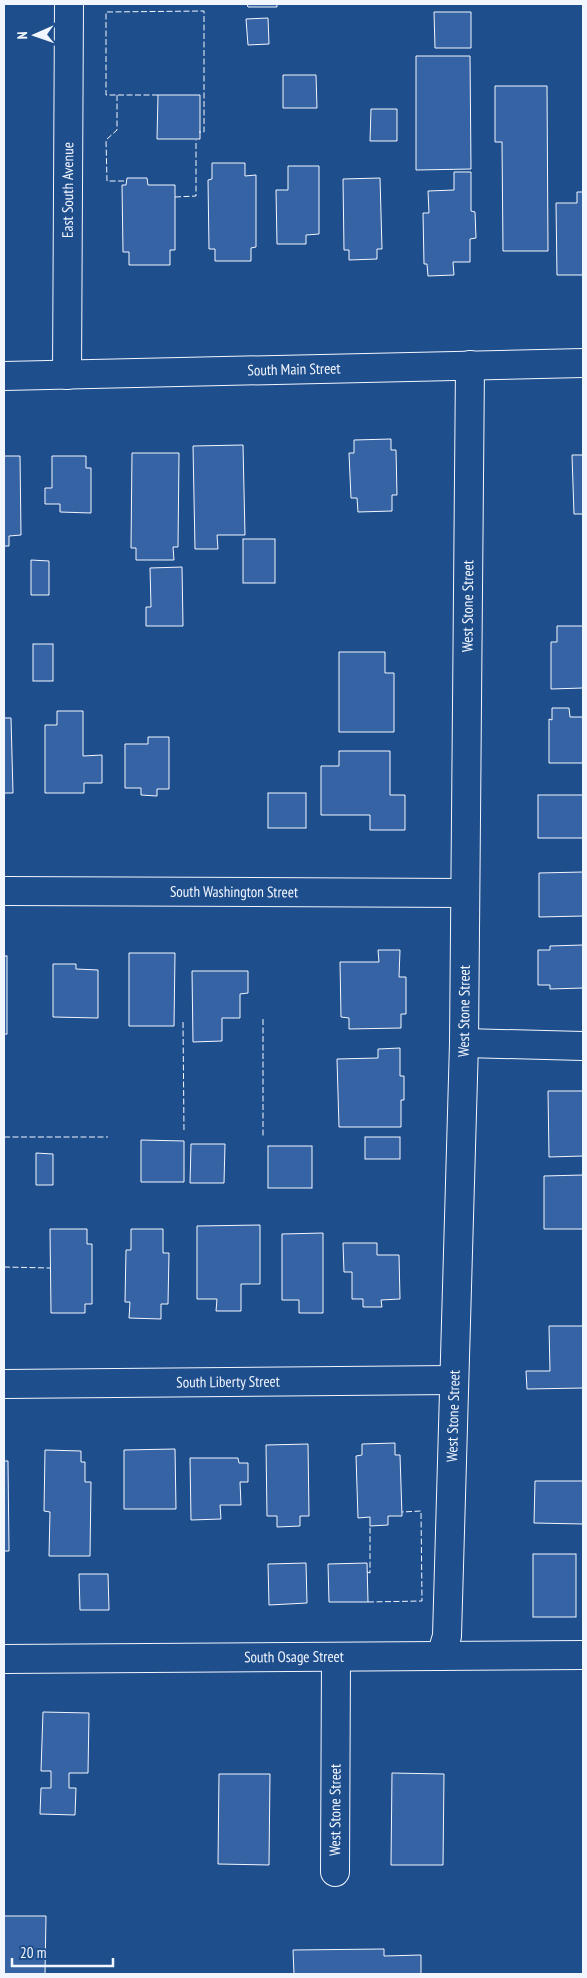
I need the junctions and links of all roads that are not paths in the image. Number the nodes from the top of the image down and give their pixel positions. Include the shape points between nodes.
1 (69, 4) edge
2 (583, 363) edge
3 (470, 365) junction
4 (68, 375) junction
5 (4, 376) edge
6 (4, 890) edge
7 (464, 894) junction
8 (464, 1043) junction
9 (583, 1046) edge
10 (453, 1380) junction
11 (4, 1384) edge
12 (583, 1655) edge
13 (440, 1656) junction
14 (336, 1658) junction
15 (4, 1659) edge
16 (335, 1872) dead end

1 - 4 street, East South Avenue
2 - 3 street, South Main Street
3 - 4 street, South Main Street
3 - 7 street, West Stone Street
4 - 5 street, South Main Street
6 - 7 street, South Washington Street
7 - 8 street, West Stone Street
8 - 9 street
8 - 10 street, West Stone Street
10 - 11 street, South Liberty Street
10 - 13 street, West Stone Street via 447,1636
12 - 13 street, South Osage Street
13 - 14 street, South Osage Street
14 - 15 street, South Osage Street
14 - 16 street, West Stone Street

